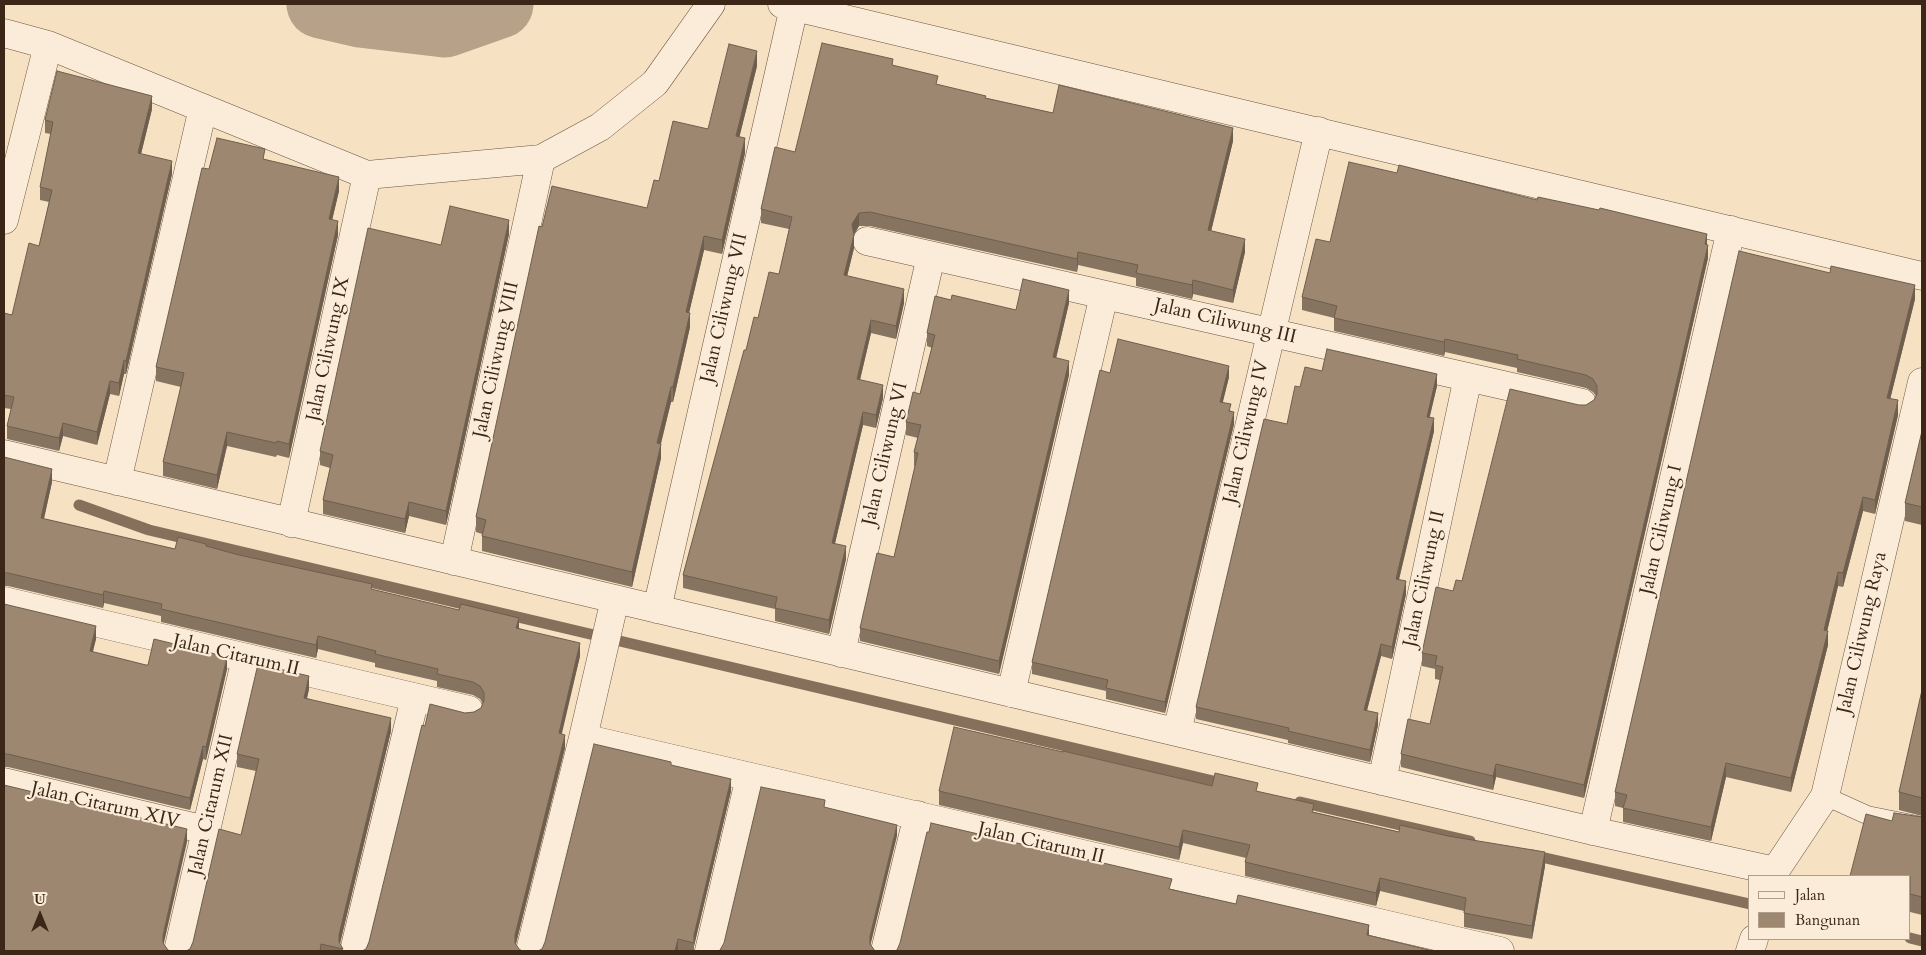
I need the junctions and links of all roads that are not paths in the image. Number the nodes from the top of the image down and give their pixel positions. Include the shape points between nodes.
1 (711, 4) edge
2 (788, 5) edge
3 (4, 33) edge
4 (48, 45) junction
5 (203, 108) junction
6 (1319, 132) junction
7 (540, 159) junction
8 (367, 175) junction
9 (4, 215) edge
10 (1731, 230) junction
11 (867, 241) dead end
12 (931, 256) junction
13 (1920, 275) edge
14 (1104, 295) junction
15 (1271, 333) junction
16 (1468, 378) junction
17 (1922, 382) edge
18 (1582, 403) edge
19 (4, 454) edge
20 (117, 481) junction
21 (291, 523) junction
22 (454, 561) junction
23 (4, 601) edge
24 (612, 609) junction
25 (657, 609) junction
26 (840, 653) junction
27 (246, 658) junction
28 (1011, 693) junction
29 (415, 698) junction
30 (469, 710) dead end
31 (1177, 732) junction
32 (583, 738) junction
33 (750, 777) junction
34 (1382, 781) junction
35 (4, 782) edge
36 (1825, 796) junction
37 (918, 816) junction
38 (1922, 826) edge
39 (206, 830) junction
40 (1593, 831) junction
41 (1774, 873) edge
42 (178, 951) edge
43 (354, 951) edge
44 (530, 951) edge
45 (709, 951) edge
46 (885, 951) edge
47 (1500, 951) edge

1 - 7 street via 655,83 600,127
2 - 6 street
2 - 25 street, Jalan Ciliwung VII
3 - 4 street
4 - 5 street
4 - 9 street
5 - 8 street
5 - 20 street
6 - 10 street
6 - 15 street, Jalan Ciliwung IV
7 - 8 street
7 - 22 street, Jalan Ciliwung VIII
8 - 21 street, Jalan Ciliwung IX
10 - 13 street
10 - 40 street, Jalan Ciliwung I
11 - 12 street, Jalan Ciliwung III
12 - 14 street, Jalan Ciliwung III
12 - 26 street, Jalan Ciliwung VI
14 - 15 street, Jalan Ciliwung III
14 - 28 street
15 - 16 street, Jalan Ciliwung III
15 - 31 street, Jalan Ciliwung IV
16 - 18 street, Jalan Ciliwung III
16 - 34 street, Jalan Ciliwung II
17 - 36 street, Jalan Ciliwung Raya
19 - 20 street
20 - 21 street
21 - 22 street
22 - 24 street
23 - 27 street, Jalan Citarum II
24 - 25 street
24 - 32 street
25 - 26 street
26 - 28 street
27 - 29 street, Jalan Citarum II
27 - 39 street, Jalan Citarum XII
28 - 31 street
29 - 30 street, Jalan Citarum II
29 - 43 street
31 - 34 street
32 - 33 street, Jalan Citarum II
32 - 44 street
33 - 37 street, Jalan Citarum II
33 - 45 street
34 - 40 street
35 - 39 street, Jalan Citarum XIV
36 - 38 lane via 1867,816
36 - 41 street, Jalan Ciliwung Raya
37 - 46 street
37 - 47 street, Jalan Citarum II
39 - 42 street, Jalan Citarum XII
40 - 41 street

